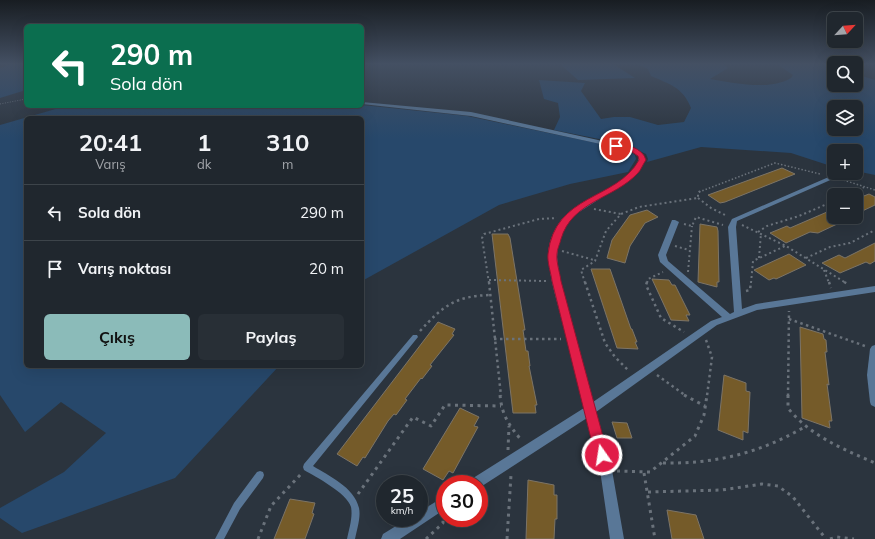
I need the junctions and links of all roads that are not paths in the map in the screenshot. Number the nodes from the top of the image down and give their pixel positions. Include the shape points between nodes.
1 (364, 103) edge
2 (827, 180) edge
3 (675, 222) road end
4 (875, 289) edge
5 (738, 313) junction
6 (728, 317) junction
7 (415, 337) road end
8 (875, 350) edge
9 (875, 402) edge
10 (591, 410) junction
11 (260, 475) dead end
12 (488, 475) edge
13 (436, 508) edge
14 (219, 539) edge
15 (351, 539) edge
16 (388, 539) edge
17 (617, 539) edge

1 - 10 street via 471,114 630,148 641,155 642,160 636,172 612,189 584,203 566,219 553,248 556,281
2 - 5 street via 733,223
3 - 6 street via 662,259
4 - 5 street via 756,307
5 - 6 street
6 - 10 street via 697,334
7 - 15 lane via 307,467 348,494 353,502 355,521
8 - 9 street via 872,375
10 - 12 street
10 - 17 street via 606,470
11 - 14 lane via 243,496
13 - 16 street

